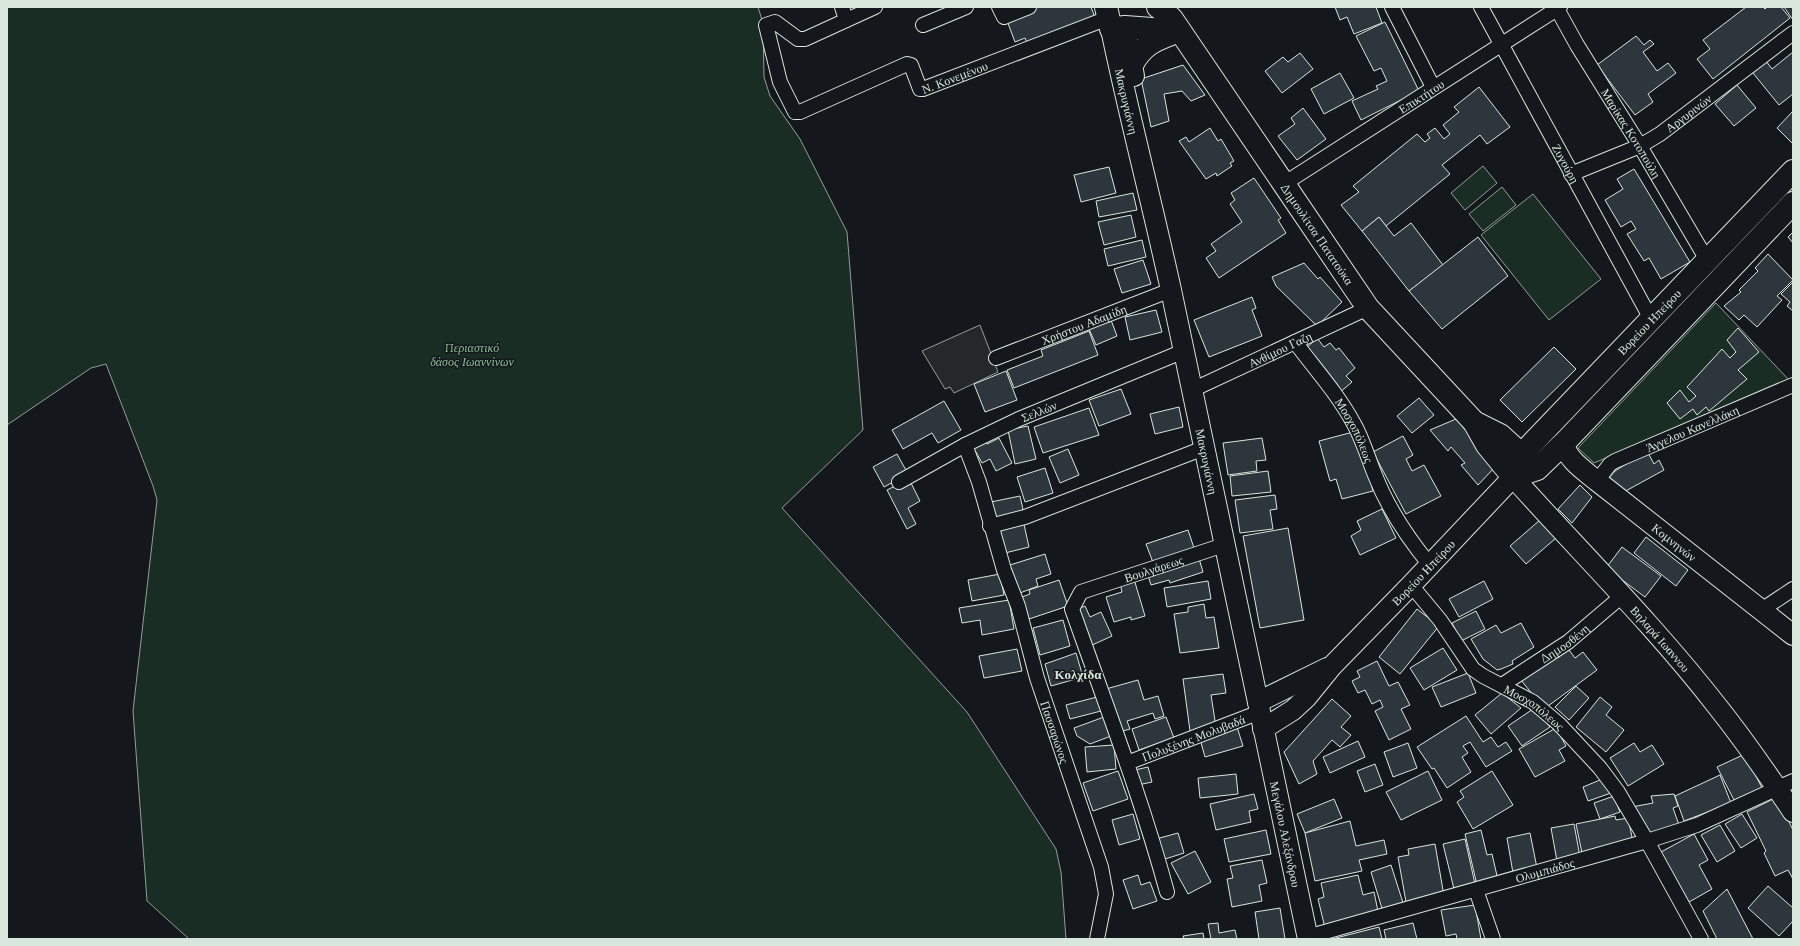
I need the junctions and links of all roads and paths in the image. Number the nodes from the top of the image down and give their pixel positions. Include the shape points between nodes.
1 (876, 7) edge
2 (966, 7) edge
3 (999, 7) edge
4 (1029, 7) edge
5 (1158, 7) edge
6 (1392, 7) edge
7 (1481, 7) edge
8 (1557, 8) edge
9 (844, 14) edge
10 (1114, 18) edge
11 (923, 25) dead end
12 (1179, 31) junction
13 (1793, 32) edge
14 (1502, 44) junction
15 (1132, 65) junction
16 (1433, 87) junction
17 (1640, 146) junction
18 (1793, 171) edge
19 (1571, 174) junction
20 (1282, 185) junction
21 (1150, 194) junction
22 (1793, 202) edge
23 (1707, 260) junction
24 (1171, 290) junction
25 (1368, 308) junction
26 (1651, 319) junction
27 (1295, 342) junction
28 (1184, 351) junction
29 (996, 358) dead end
30 (1793, 385) edge
31 (1192, 390) junction
32 (1564, 410) junction
33 (1474, 422) junction
34 (1564, 443) junction
35 (965, 445) junction
36 (1204, 448) junction
37 (1529, 462) junction
38 (1513, 477) junction
39 (1597, 481) junction
40 (899, 482) dead end
41 (990, 526) junction
42 (1224, 545) junction
43 (1430, 565) junction
44 (1411, 585) junction
45 (1793, 589) edge
46 (1081, 592) joint
47 (1622, 596) junction
48 (1760, 611) junction
49 (1793, 635) edge
50 (1332, 666) junction
51 (1502, 686) junction
52 (1260, 714) junction
53 (1126, 764) junction
54 (1785, 785) edge
55 (1793, 812) edge
56 (1647, 841) junction
57 (1476, 890) junction
58 (1167, 892) dead end
59 (1307, 938) edge
60 (1098, 939) edge
61 (1493, 939) edge
62 (1701, 939) edge

1 - 9 street
2 - 11 street
3 - 4 street via 1004,17
5 - 12 main road, Δημουλίτσα Πατατούκα via 1166,13
6 - 16 street
7 - 14 street, Ζυγούρη
8 - 14 street, Επικτήτου
8 - 17 street, Μαρίκας Κοτοπούλη
9 - 10 street, Ν. Κονεμένου via 805,39 798,39 775,22 766,25 780,82 795,112 907,64 911,65 920,89 923,89
10 - 12 main road
10 - 15 main road, Μακρυγιάννη
10 - 21 main road, Μακρυγιάννη via 1132,129
12 - 15 main road via 1146,45
12 - 20 main road, Δημουλίτσα Πατατούκα
13 - 17 street, Αργυρινών via 1660,134
14 - 16 street, Επικτήτου
14 - 19 street, Ζυγούρη
15 - 21 main road, Μακρυγιάννη via 1142,116
16 - 20 street, Επικτήτου
17 - 19 street, Αργυρινών
17 - 23 street, Μαρίκας Κοτοπούλη
18 - 23 main road, Βορείου Ηπείρου
19 - 26 street, Ζυγούρη
20 - 25 main road, Δημουλίτσα Πατατούκα
21 - 24 main road, Μακρυγιάννη
22 - 34 main road, Βορείου Ηπείρου
23 - 26 main road, Βορείου Ηπείρου
24 - 28 main road, Μακρυγιάννη
24 - 29 street, Χρήστου Αδαμίδη
25 - 27 street, Ανθίμου Γαζη
25 - 33 main road, Δημουλίτσα Πατατούκα
26 - 32 main road, Βορείου Ηπείρου
27 - 31 street, Ανθίμου Γαζη
27 - 43 street, Μοσχοπόλεως via 1346,409 1358,430 1374,474 1393,514
28 - 31 main road, Μακρυγιάννη
28 - 35 street, Σελλών via 1019,419
30 - 39 street, Άγγελου Κανελλάκη via 1615,461
31 - 36 main road, Μακρυγιάννη
32 - 34 main road
32 - 37 main road, Βορείου Ηπείρου
33 - 37 main road, Δημουλίτσα Πατατούκα via 1500,435
33 - 38 main road, Δημουλίτσα Πατατούκα via 1487,445
34 - 37 main road, Βορείου Ηπείρου
34 - 39 main road, Κομνηνών via 1571,458
35 - 40 street, Σελλών
35 - 41 street, Πασσαρώνος via 977,477
36 - 41 street via 1025,517
36 - 42 main road, Μακρυγιάννη
37 - 38 main road, Βορείου Ηπείρου
38 - 43 main road, Βορείου Ηπείρου
38 - 47 main road, Βηλαρά Ιωαννου
39 - 48 main road, Κομνηνών
41 - 60 street, Πασσαρώνος via 1018,606 1037,678 1101,867 1106,894
42 - 46 street, Βουλγάρεως
42 - 52 main road, Μακρυγιάννη
43 - 44 main road, Βορείου Ηπείρου
44 - 50 main road, Βορείου Ηπείρου
44 - 51 street, Μοσχοπόλεως via 1440,620 1473,669
45 - 48 street
46 - 53 street, Πολυξένης Μολυβαδά via 1072,609
47 - 51 street, Δημοσθένη via 1568,642
47 - 54 main road, Βηλαρά Ιωαννου
48 - 49 main road, Κομνηνών
50 - 52 main road, Βορείου Ηπείρου
50 - 52 main road, Βορείου Ηπείρου via 1293,710
51 - 56 street, Μοσχοπόλεως via 1533,702 1576,742 1611,782
52 - 53 street, Πολυξένης Μολυβαδά
52 - 59 main road, Μεγάλου Αλεξάνδρου
53 - 58 street, Πολυξένης Μολυβαδά
54 - 55 main road, Βηλαρά Ιωαννου
54 - 56 street, Ολυμπιάδος via 1697,825
56 - 57 street, Ολυμπιάδος
56 - 62 street, Μοσχοπόλεως
57 - 59 street, Ολυμπιάδος
57 - 61 street

